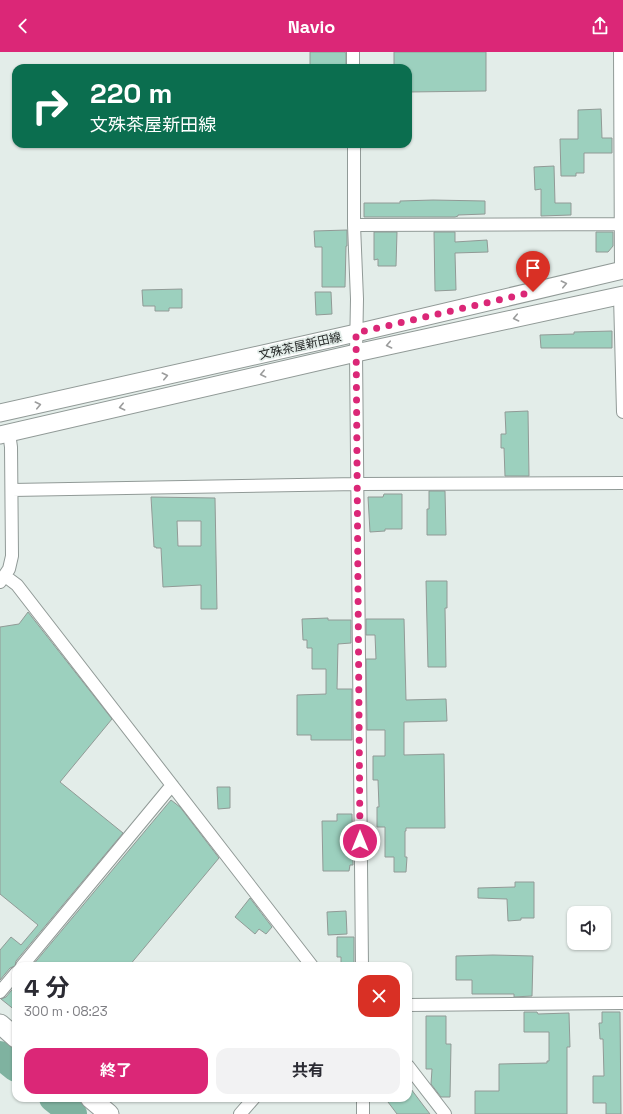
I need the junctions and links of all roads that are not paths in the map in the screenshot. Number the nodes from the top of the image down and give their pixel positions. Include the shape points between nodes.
1 (353, 52) edge
2 (620, 52) edge
3 (353, 64) edge
4 (354, 148) edge
5 (621, 224) junction
6 (354, 225) junction
7 (622, 270) edge
8 (622, 296) edge
9 (356, 333) junction
10 (356, 353) junction
11 (623, 412) edge
12 (0, 413) edge
13 (5, 434) edge
14 (623, 483) edge
15 (358, 484) junction
16 (12, 490) junction
17 (5, 576) edge
18 (172, 785) junction
19 (25, 962) edge
20 (309, 962) edge
21 (362, 962) edge
22 (12, 978) edge
23 (0, 992) edge
24 (623, 1003) edge
25 (412, 1005) edge
26 (0, 1024) edge
27 (12, 1034) edge
28 (412, 1071) edge
29 (95, 1102) edge
30 (250, 1102) edge
31 (363, 1102) edge
32 (109, 1114) edge
33 (240, 1114) edge
34 (363, 1114) edge
35 (445, 1114) edge

1 - 3 street
2 - 5 street
4 - 6 street
5 - 6 street
5 - 7 street
6 - 9 street
9 -> 7 main road, 文殊茶屋新田線
8 -> 10 main road, 文殊茶屋新田線
8 - 11 street
9 - 10 street
12 -> 9 main road, 文殊茶屋新田線
10 -> 13 main road, 文殊茶屋新田線
10 - 15 street
13 - 16 street via 11,447
14 - 15 street
15 - 16 street
15 - 21 street
16 - 17 street via 12,556
17 - 18 street via 17,585
18 - 19 street
18 - 20 street
22 - 23 street
24 - 25 street
26 - 27 main road
28 - 35 street
29 - 32 main road
30 - 33 street
31 - 34 street

